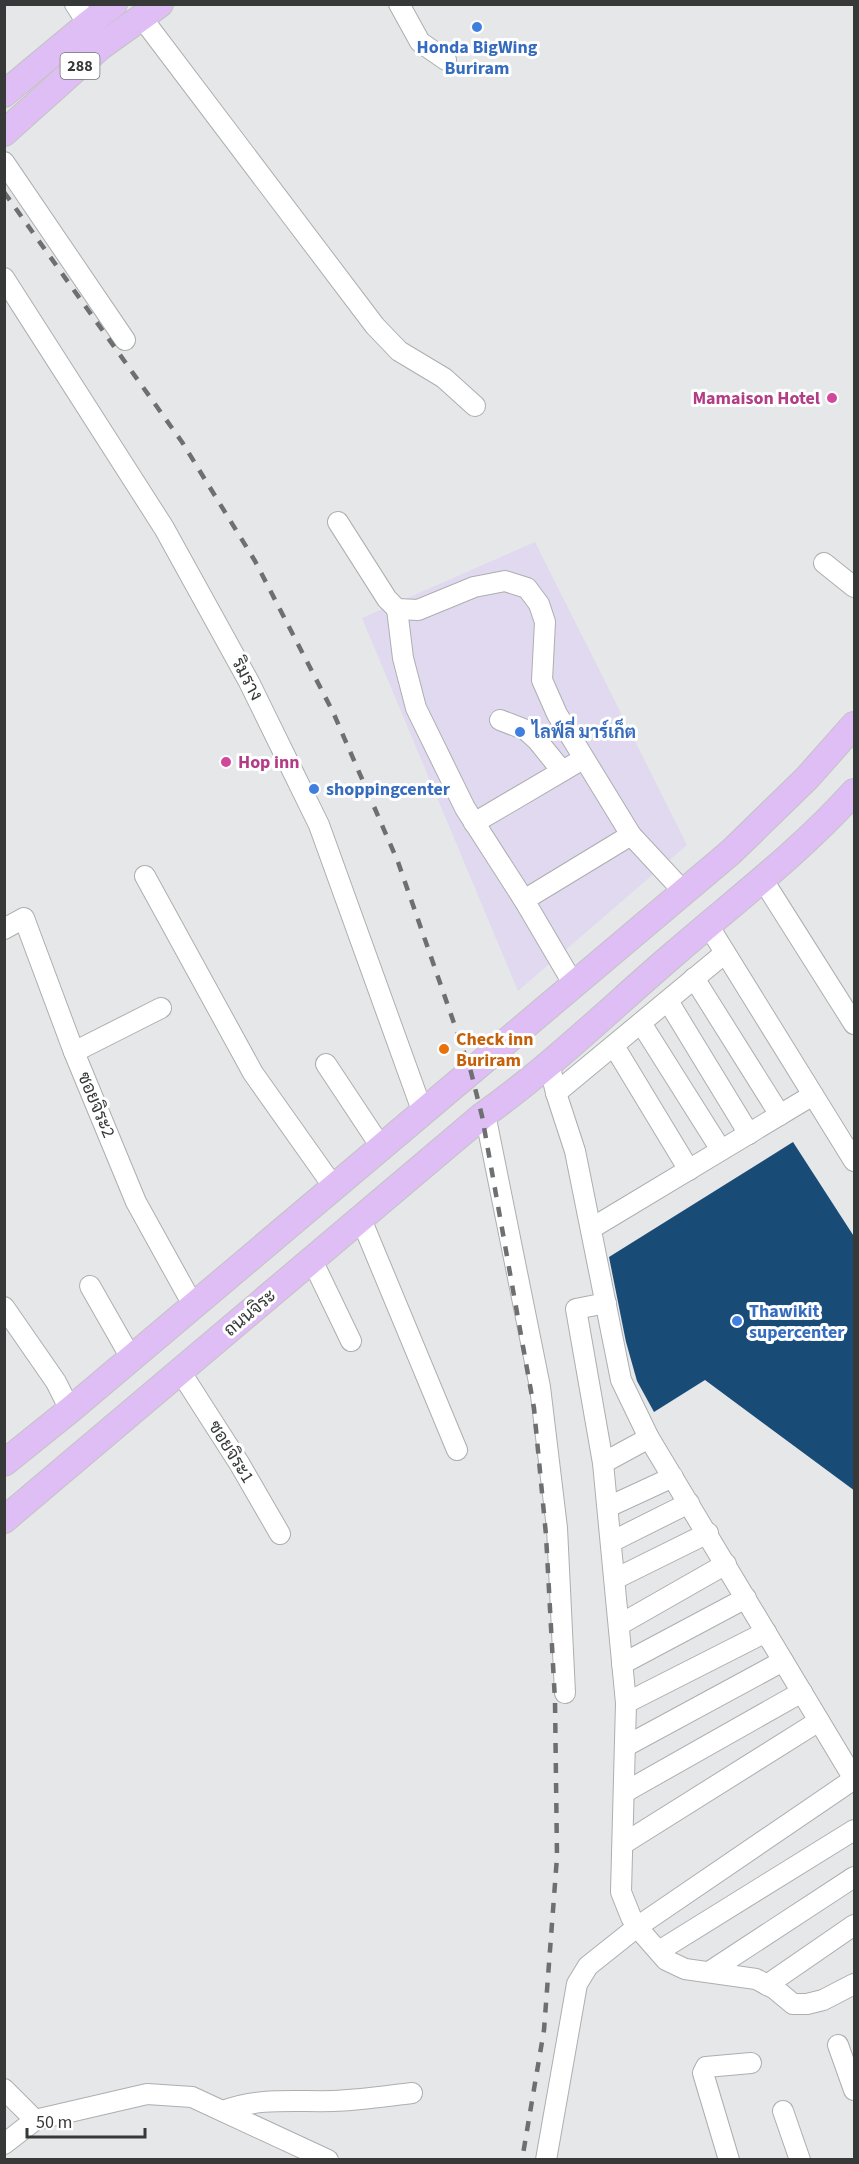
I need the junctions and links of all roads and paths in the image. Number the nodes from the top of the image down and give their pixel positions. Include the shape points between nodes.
1 (114, 4) edge
2 (399, 4) edge
3 (151, 11) edge
4 (82, 14) edge
5 (446, 60) dead end
6 (4, 94) edge
7 (4, 133) edge
8 (4, 162) edge
9 (4, 278) edge
10 (125, 340) dead end
11 (475, 406) dead end
12 (339, 522) dead end
13 (824, 563) dead end
14 (855, 587) edge
15 (397, 609) junction
16 (500, 720) dead end
17 (855, 725) edge
18 (583, 759) junction
19 (562, 771) junction
20 (855, 792) edge
21 (474, 823) junction
22 (631, 835) junction
23 (145, 876) dead end
24 (762, 880) junction
25 (684, 892) junction
26 (524, 900) junction
27 (708, 925) junction
28 (4, 929) edge
29 (725, 953) junction
30 (694, 978) junction
31 (574, 985) junction
32 (848, 998) edge
33 (668, 1001) junction
34 (161, 1008) dead end
35 (641, 1023) junction
36 (855, 1024) edge
37 (614, 1046) junction
38 (74, 1052) junction
39 (549, 1063) junction
40 (327, 1064) dead end
41 (479, 1067) junction
42 (556, 1093) junction
43 (813, 1095) junction
44 (490, 1109) junction
45 (423, 1113) junction
46 (780, 1115) junction
47 (748, 1134) junction
48 (381, 1147) junction
49 (721, 1150) junction
50 (855, 1161) edge
51 (689, 1170) junction
52 (333, 1186) junction
53 (361, 1219) junction
54 (592, 1228) junction
55 (312, 1260) junction
56 (90, 1286) dead end
57 (606, 1303) junction
58 (193, 1305) junction
59 (4, 1306) edge
60 (351, 1341) dead end
61 (131, 1359) junction
62 (180, 1371) junction
63 (70, 1410) junction
64 (649, 1438) junction
65 (457, 1450) dead end
66 (603, 1462) junction
67 (4, 1463) edge
68 (673, 1477) junction
69 (689, 1503) junction
70 (608, 1507) junction
71 (4, 1520) edge
72 (708, 1533) junction
73 (280, 1534) dead end
74 (611, 1542) junction
75 (726, 1564) junction
76 (615, 1579) junction
77 (746, 1598) junction
78 (619, 1625) junction
79 (766, 1632) junction
80 (783, 1661) junction
81 (622, 1664) junction
82 (802, 1692) junction
83 (565, 1693) dead end
84 (626, 1703) junction
85 (819, 1722) junction
86 (626, 1746) junction
87 (855, 1779) edge
88 (625, 1792) junction
89 (855, 1830) edge
90 (623, 1844) junction
91 (855, 1877) edge
92 (855, 1926) edge
93 (637, 1927) junction
94 (659, 1952) junction
95 (709, 1972) junction
96 (855, 1984) edge
97 (767, 1985) junction
98 (838, 2045) dead end
99 (751, 2063) dead end
100 (4, 2089) edge
101 (855, 2090) edge
102 (412, 2093) dead end
103 (223, 2111) junction
104 (783, 2111) dead end
105 (35, 2120) junction
106 (4, 2144) edge
107 (328, 2160) edge
108 (546, 2160) edge
109 (729, 2160) edge
110 (800, 2160) edge

1 - 4 main road, 288
2 - 5 street via 420,42
3 - 7 main road, 288 via 100,47
3 - 11 street via 375,326 399,351 444,378
4 - 6 main road, 288
8 - 10 street
9 - 45 street, ริมราง via 164,528 249,682 318,825
12 - 15 street
13 - 14 street
15 - 18 street via 418,610 474,587 505,581 527,588 539,603 544,622 542,680 556,714
15 - 21 street via 402,658 416,708
16 - 19 street via 526,730
17 - 25 main road via 799,787
18 - 19 street
18 - 22 street
19 - 21 street
20 - 24 main road, ถนนจิระ
21 - 26 street
22 - 25 street
22 - 26 street
23 - 52 street via 252,1073
24 - 27 main road, ถนนจิระ
24 - 32 street
25 - 31 main road
26 - 31 street
27 - 29 street
27 - 39 main road, ถนนจิระ
28 - 38 street, ซอยจิระ2 via 24,918
29 - 30 street
29 - 43 street
30 - 33 street
30 - 46 street
31 - 41 main road
32 - 36 street
33 - 35 street
33 - 47 street
34 - 38 street
35 - 37 street
35 - 49 street
37 - 42 street
37 - 51 street
38 - 58 street, ซอยจิระ2 via 136,1202
39 - 42 street
39 - 44 main road, ถนนจิระ
40 - 48 street
41 - 44 main road
41 - 45 main road
42 - 54 street via 575,1151
43 - 46 street
43 - 50 street
44 - 53 main road, ถนนจิระ
44 - 83 street via 540,1386 557,1528
45 - 48 main road
46 - 47 street
47 - 49 street
48 - 52 main road
49 - 51 street
51 - 54 street
52 - 58 main road
53 - 55 main road, ถนนจิระ
53 - 65 street
54 - 57 street
55 - 60 street
55 - 62 main road, ถนนจิระ
56 - 61 street
57 - 64 street via 621,1380
57 - 66 street via 576,1309
58 - 61 main road
59 - 63 street via 56,1382
61 - 63 main road
62 - 71 main road, ถนนจิระ
62 - 73 street, ซอยจิระ1
63 - 67 main road
64 - 66 street
64 - 68 street
66 - 70 street
68 - 69 street
68 - 70 street
69 - 72 street
69 - 74 street
70 - 74 street
72 - 75 street
72 - 76 street
74 - 76 street
75 - 77 street
75 - 78 street
76 - 78 street
77 - 79 street
77 - 81 street
78 - 81 street
79 - 80 street
79 - 84 street
80 - 82 street
80 - 86 street
81 - 84 street
82 - 85 street
82 - 88 street
84 - 86 street
85 - 87 street
85 - 90 street
86 - 88 street
87 - 93 street
88 - 90 street
89 - 94 street
90 - 93 street via 621,1892
91 - 95 street
92 - 97 street
93 - 94 street
93 - 108 street via 588,1966 577,1984
94 - 95 street via 685,1970
95 - 97 street via 756,1979
96 - 97 street via 807,2004 793,2004
98 - 101 street
99 - 109 street via 715,2065 706,2067 703,2073
100 - 105 street
102 - 103 street via 335,2101 263,2101
103 - 105 street via 192,2097 147,2094
103 - 107 street
104 - 110 street
105 - 106 street

